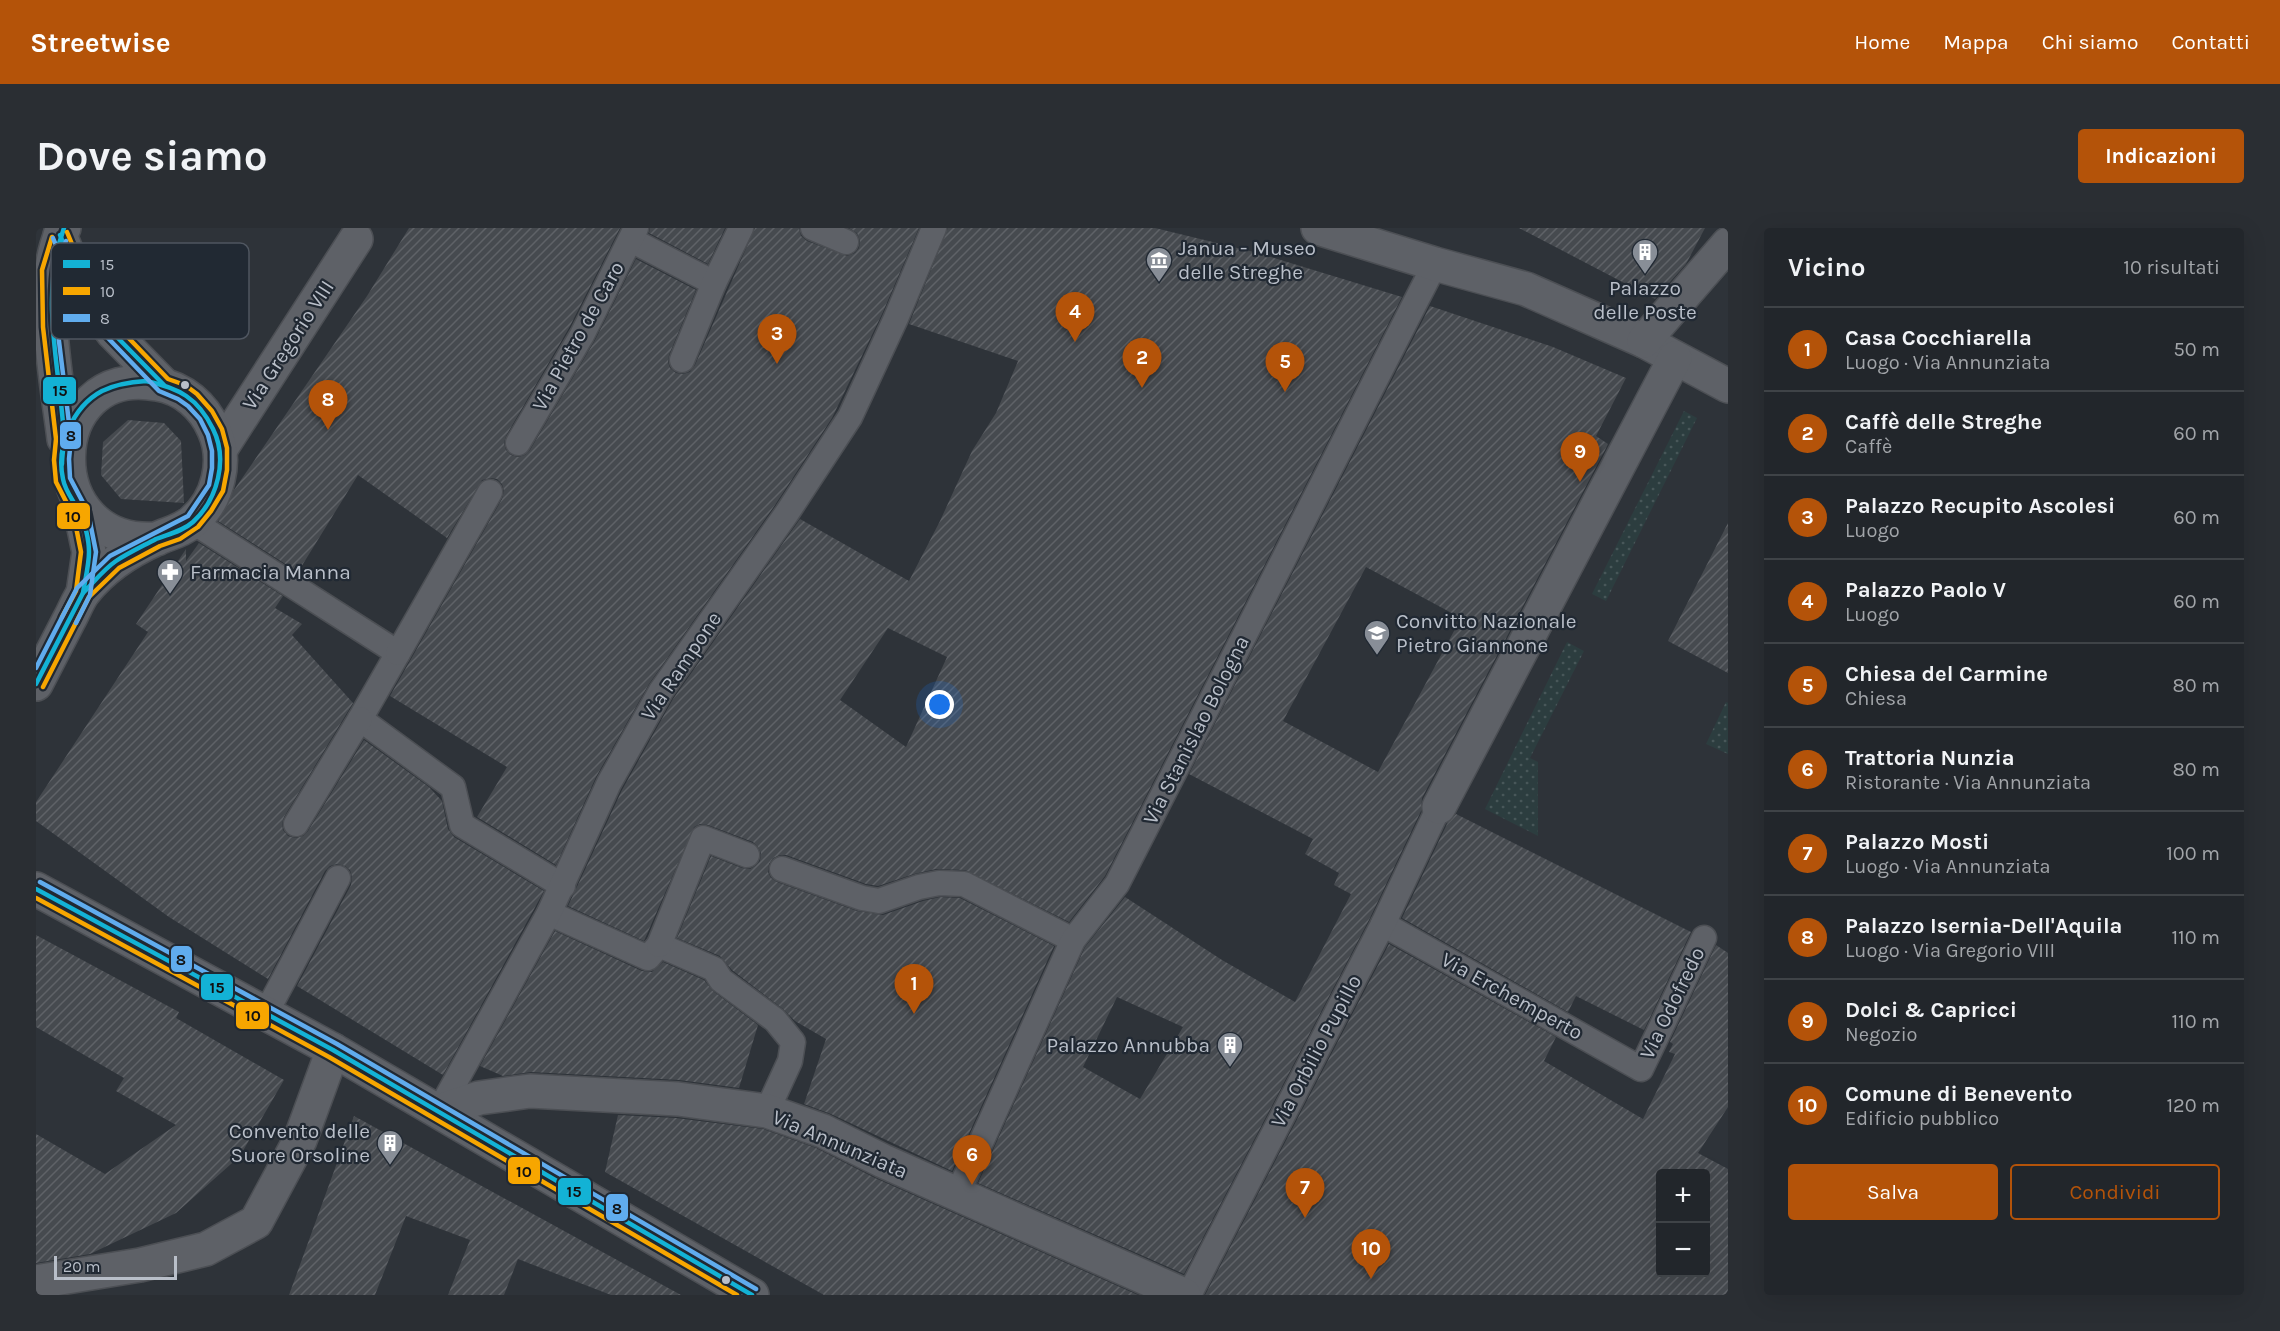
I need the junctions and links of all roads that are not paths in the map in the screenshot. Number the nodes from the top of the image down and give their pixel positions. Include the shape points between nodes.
1 (741, 228) edge
2 (813, 228) edge
3 (934, 228) edge
4 (1318, 228) edge
5 (633, 234) edge
6 (356, 239) dead end
7 (846, 242) dead end
8 (1728, 244) edge
9 (1435, 264) junction
10 (51, 267) edge
11 (714, 283) junction
12 (51, 334) edge
13 (52, 339) edge
14 (119, 339) edge
15 (1644, 341) junction
16 (1675, 358) junction
17 (682, 360) dead end
18 (164, 385) junction
19 (1728, 386) edge
20 (64, 439) junction
21 (518, 443) dead end
22 (220, 450) junction
23 (490, 492) dead end
24 (81, 514) junction
25 (193, 522) junction
26 (157, 539) junction
27 (83, 593) junction
28 (398, 652) junction
29 (36, 684) edge
30 (360, 719) junction
31 (1439, 807) joint
32 (296, 824) dead end
33 (747, 855) dead end
34 (782, 869) dead end
35 (338, 878) dead end
36 (564, 886) junction
37 (36, 889) edge
38 (549, 914) junction
39 (1383, 924) junction
40 (1704, 938) dead end
41 (1073, 940) junction
42 (659, 945) junction
43 (266, 1013) junction
44 (333, 1050) junction
45 (1641, 1069) joint
46 (439, 1111) junction
47 (767, 1111) junction
48 (957, 1195) junction
49 (36, 1282) edge
50 (752, 1295) edge
51 (1184, 1295) edge
52 (1189, 1295) edge

1 - 11 lane
2 - 7 lane
3 - 36 lane, Via Rampone via 850,417 661,691 609,783
4 - 9 street
5 - 11 lane
5 - 21 lane, Via Pietro de Caro via 582,335
6 - 22 street, Via Gregorio VIII
8 - 15 street
9 - 15 street via 1526,289
9 - 41 lane, Via Stanislao Bologna via 1117,884
10 - 12 street
11 - 17 lane
13 - 20 street
14 - 18 street
15 - 16 street
16 - 19 street
16 - 31 street
18 - 20 street via 146,381 122,383 100,392 79,412
18 - 22 street via 182,392 206,415
20 - 24 street via 63,480
22 - 25 street via 216,488
23 - 28 lane
24 - 26 street via 114,536
24 - 27 street via 88,552
25 - 26 street
25 - 28 lane
26 - 27 street via 114,562
27 - 29 street
28 - 30 lane
30 - 32 lane
30 - 36 lane via 453,788 462,825
31 - 39 lane, Via Orbilio Pupillo
33 - 42 lane via 703,838
34 - 41 lane via 862,898 879,900 939,883 964,884
35 - 43 lane
36 - 38 lane, Via Rampone
37 - 43 street
38 - 42 lane via 648,958
38 - 46 lane, Via Rampone
39 - 45 lane, Via Erchemperto
39 - 52 lane, Via Orbilio Pupillo
40 - 45 lane, Via Odofredo
41 - 48 lane, Via Stanislao Bologna
42 - 47 lane via 714,969 721,980 775,1020 793,1042 790,1061
43 - 44 street
44 - 46 street
44 - 49 street via 300,1140 256,1222 206,1249 140,1265
46 - 47 street, Via Annunziata via 479,1098 530,1091 678,1100
46 - 50 street
47 - 48 street, Via Annunziata via 823,1131
48 - 51 street, Via Annunziata

